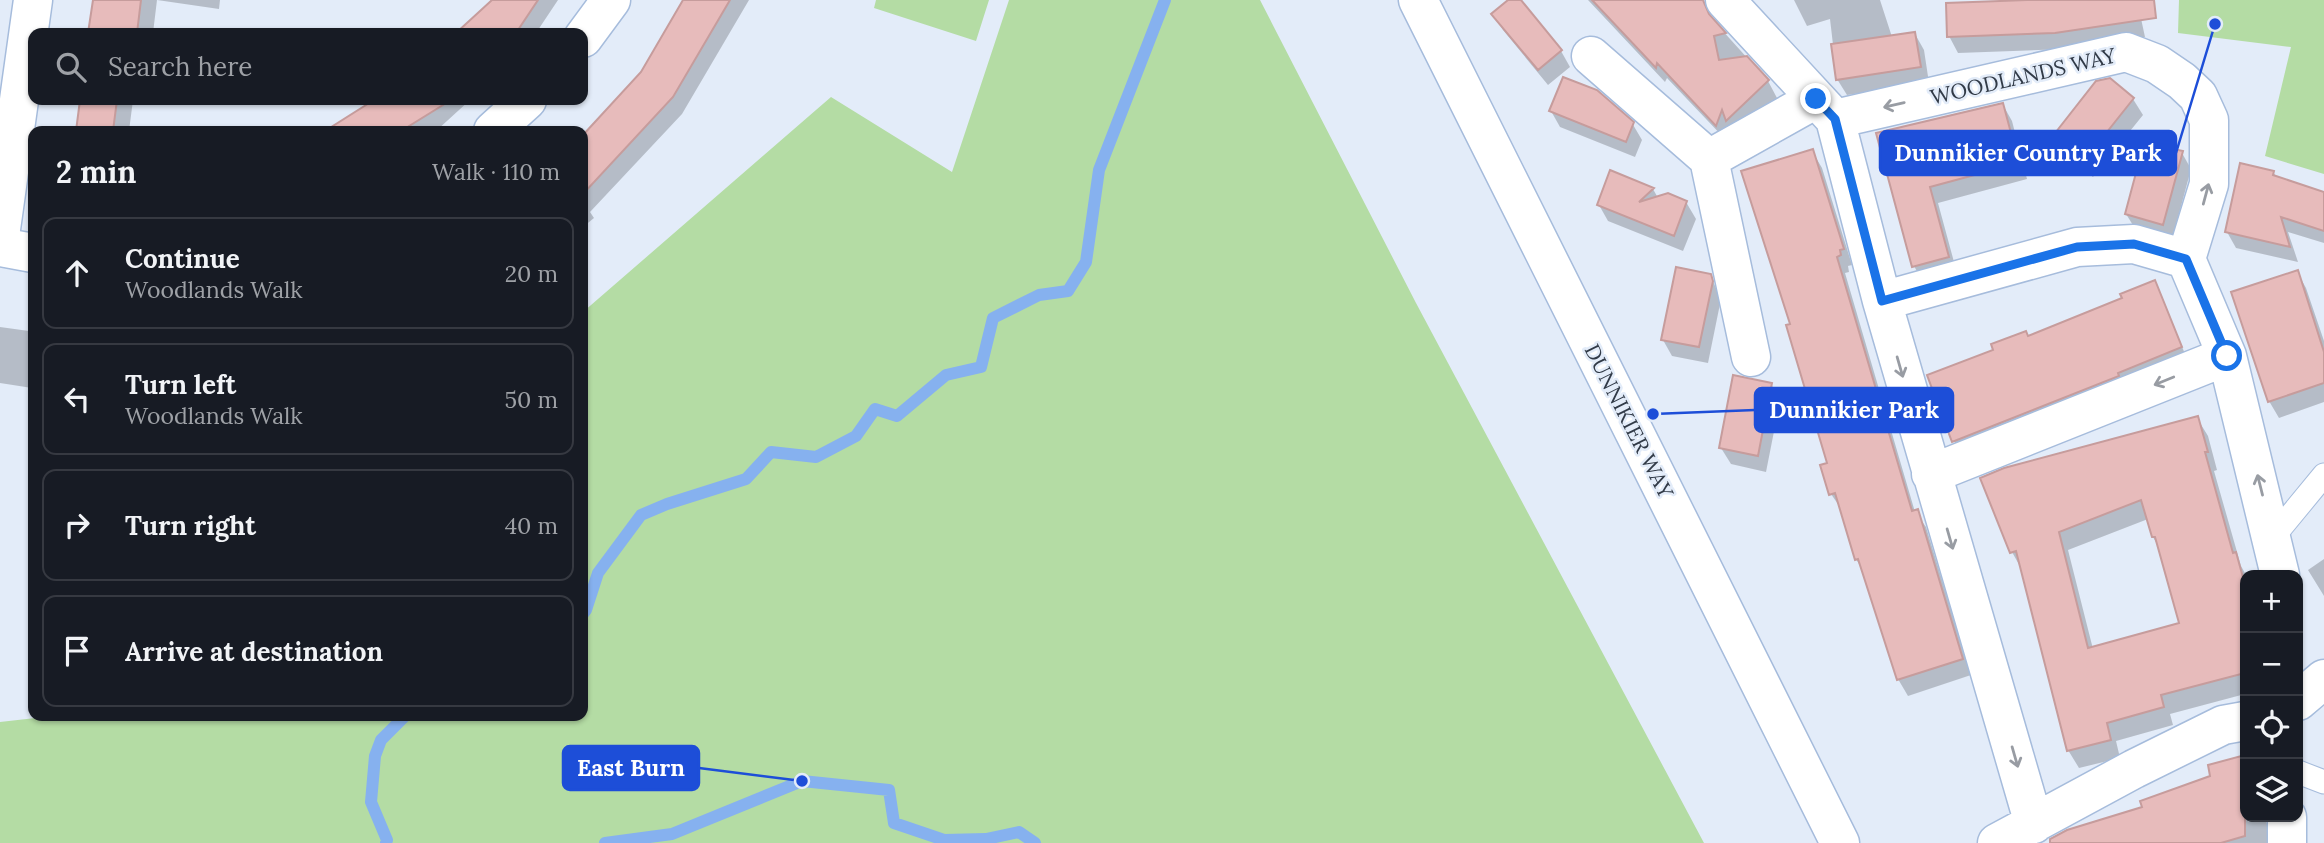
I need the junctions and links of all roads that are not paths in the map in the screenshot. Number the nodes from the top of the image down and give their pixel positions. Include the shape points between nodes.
1 (33, 0) edge
2 (611, 0) edge
3 (1418, 0) edge
4 (1725, 0) edge
5 (29, 28) edge
6 (588, 31) edge
7 (28, 36) edge
8 (1591, 56) dead end
9 (522, 105) edge
10 (1826, 109) junction
11 (498, 126) edge
12 (1709, 159) junction
13 (0, 236) edge
14 (0, 247) edge
15 (28, 252) edge
16 (2186, 259) junction
17 (1882, 301) junction
18 (2227, 356) junction
19 (1751, 357) dead end
20 (1931, 474) junction
21 (2324, 475) edge
22 (2273, 537) junction
23 (2279, 570) edge
24 (2324, 679) edge
25 (2303, 697) edge
26 (2240, 722) edge
27 (2303, 774) edge
28 (2324, 782) edge
29 (2287, 822) edge
30 (2034, 824) junction
31 (1840, 843) edge
32 (1997, 843) edge
33 (2287, 843) edge

1 - 5 street
2 - 6 street
3 - 31 street, DUNNIKIER WAY
4 - 10 street
7 - 13 street
8 - 12 street
9 - 11 street
10 - 12 street, WOODLANDS WAY
16 -> 10 street, WOODLANDS WAY via 2209,184 2209,120 2198,96 2157,64 2126,52
10 - 17 street
12 - 19 street
14 - 15 street
16 - 17 street via 2134,244 2077,247
16 - 18 street
17 -> 20 street
18 -> 20 street
22 -> 18 street
20 -> 30 street
21 - 22 lane
22 - 23 street
24 - 25 street
26 - 30 street via 2223,725 2134,769
27 - 28 lane
29 - 33 street
30 - 32 street

